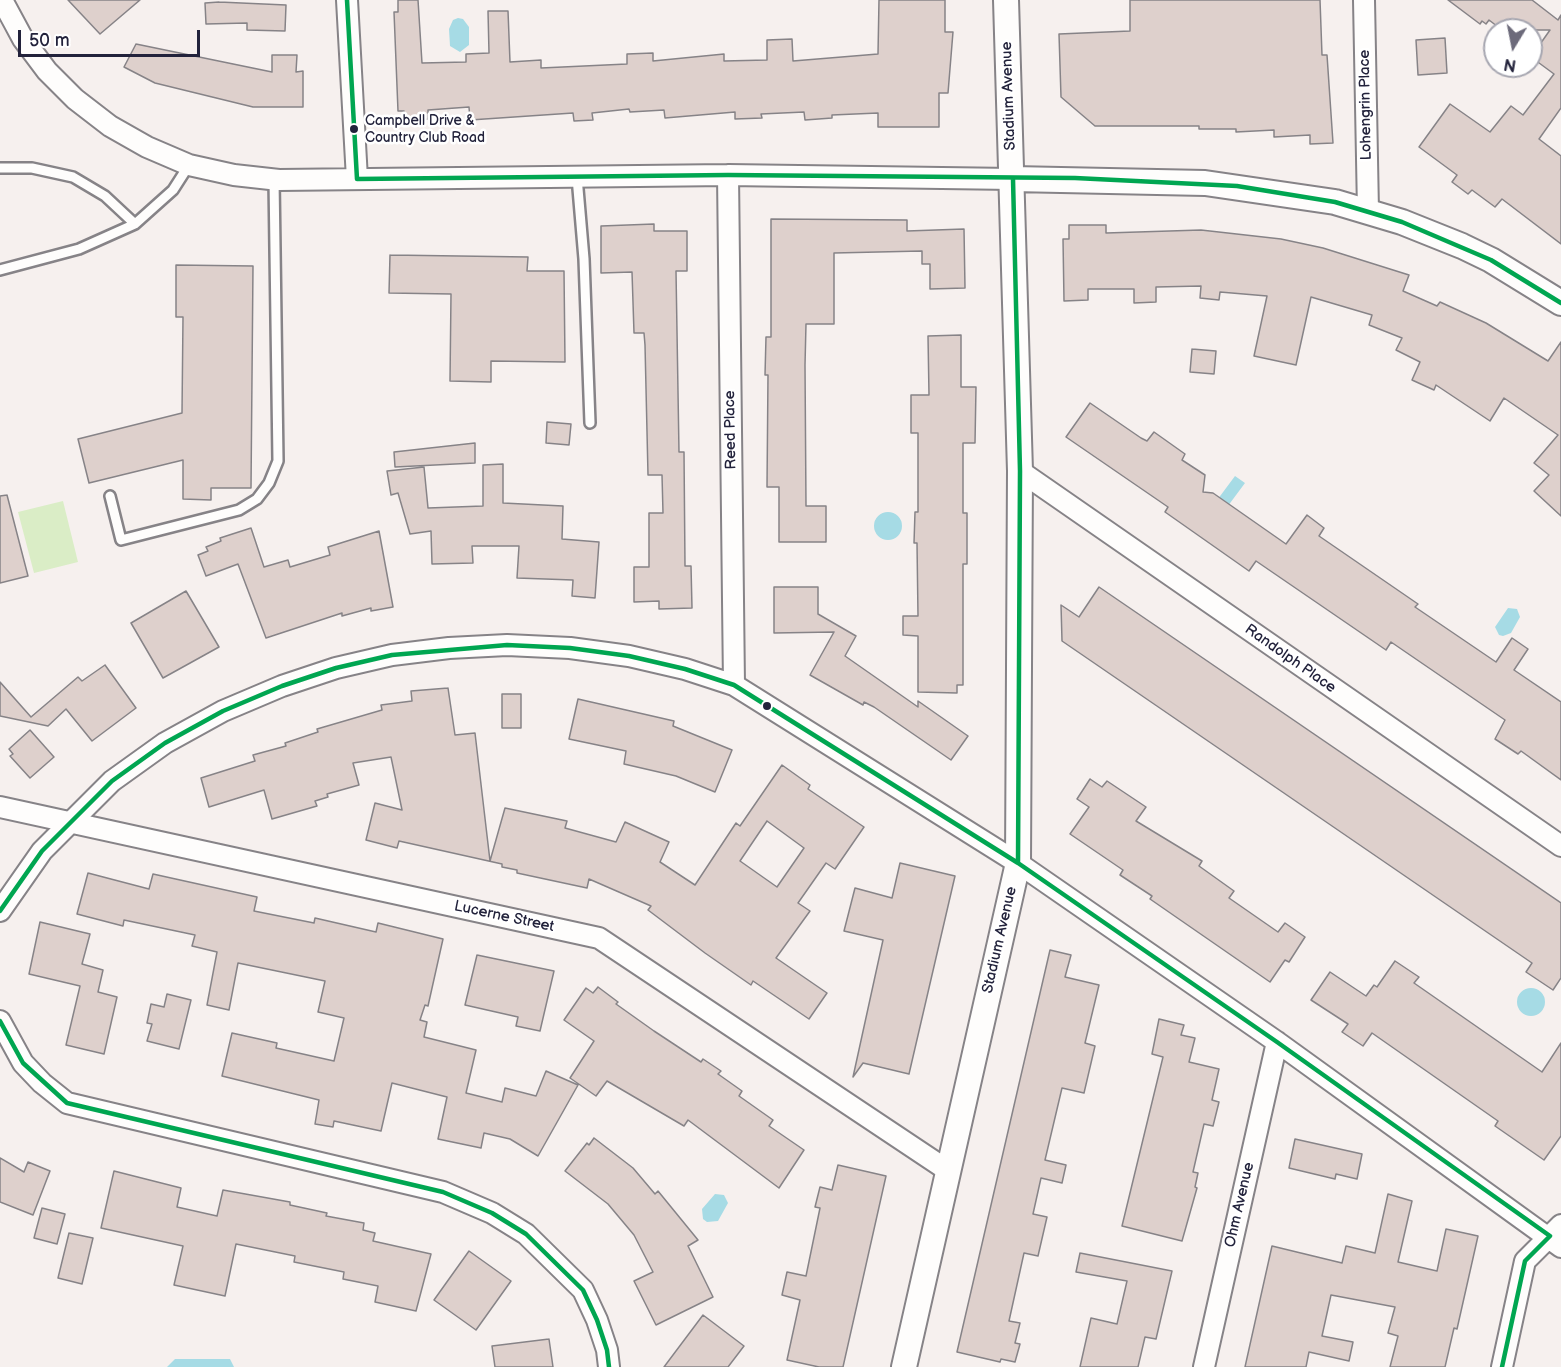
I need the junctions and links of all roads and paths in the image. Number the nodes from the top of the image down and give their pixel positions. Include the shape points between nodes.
1 (348, 0) edge
2 (1006, 0) edge
3 (1364, 0) edge
4 (2, 4) edge
5 (189, 165) junction
6 (0, 168) edge
7 (728, 176) junction
8 (577, 177) junction
9 (1013, 178) junction
10 (274, 179) junction
11 (357, 179) junction
12 (1368, 211) junction
13 (135, 224) junction
14 (0, 270) edge
15 (1561, 303) edge
16 (590, 423) dead end
17 (1020, 471) junction
18 (110, 496) dead end
19 (734, 685) junction
20 (0, 807) edge
21 (68, 823) junction
22 (1561, 846) edge
23 (1018, 863) junction
24 (0, 911) edge
25 (0, 1021) edge
26 (1277, 1042) junction
27 (947, 1170) junction
28 (1557, 1236) edge
29 (608, 1359) edge
30 (620, 1367) edge
31 (904, 1367) edge
32 (1204, 1367) edge
33 (1502, 1367) edge

1 - 11 street
2 - 9 street, Stadium Avenue
3 - 12 street, Lohengrin Place
4 - 5 street via 41,63 75,99 128,137
5 - 10 street
5 - 13 lane via 173,190
6 - 13 lane via 32,168 73,177 105,196
7 - 8 street
7 - 9 street
7 - 19 street, Reed Place
8 - 11 street
8 - 16 lane
9 - 12 street via 1204,183 1302,196
9 - 17 street, Stadium Avenue
10 - 11 street
10 - 18 lane via 278,461 269,483 257,499 239,510 121,540
12 - 15 street via 1472,251
13 - 14 lane via 79,249
17 - 22 street, Randolph Place
17 - 23 street, Stadium Avenue
19 - 21 street via 629,656 570,648 507,645 392,655 336,668 223,711 165,743 112,781
19 - 23 street
20 - 21 street, Lucerne Street
21 - 24 street via 42,851
21 - 27 street, Lucerne Street via 599,938
23 - 26 street
23 - 27 street, Stadium Avenue
25 - 29 street via 23,1063 67,1103 443,1192 492,1213 526,1234 583,1290
26 - 28 street
26 - 32 street, Ohm Avenue
27 - 31 street, Stadium Avenue
28 - 33 street via 1525,1261
29 - 30 street

